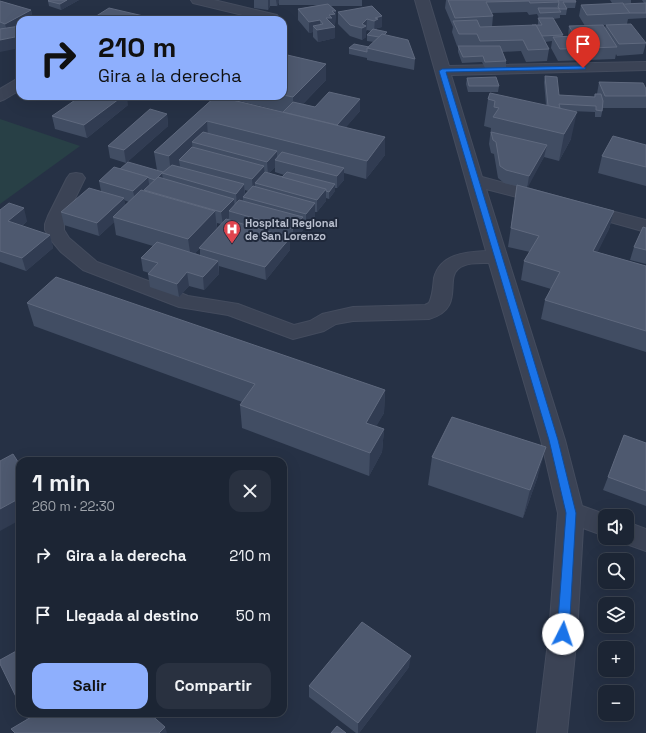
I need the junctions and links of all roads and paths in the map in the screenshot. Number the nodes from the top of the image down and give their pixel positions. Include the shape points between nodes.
1 (198, 0) edge
2 (422, 0) edge
3 (264, 16) edge
4 (646, 66) edge
5 (442, 71) junction
6 (16, 86) edge
7 (0, 96) edge
8 (76, 178) dead end
9 (476, 181) junction
10 (646, 226) edge
11 (497, 257) junction
12 (571, 513) junction
13 (598, 523) edge
14 (634, 536) edge
15 (646, 540) edge
16 (552, 733) edge

1 - 3 street
2 - 5 street
4 - 5 street
5 - 9 street
6 - 7 street
8 - 11 street via 54,224 56,234 62,242 90,266 186,302 231,309 293,332 317,326 340,316 435,310 440,306 444,277 452,264 459,260
9 - 10 street
9 - 11 street
11 - 12 street via 554,440
12 - 13 street
12 - 16 street via 563,634
14 - 15 street

